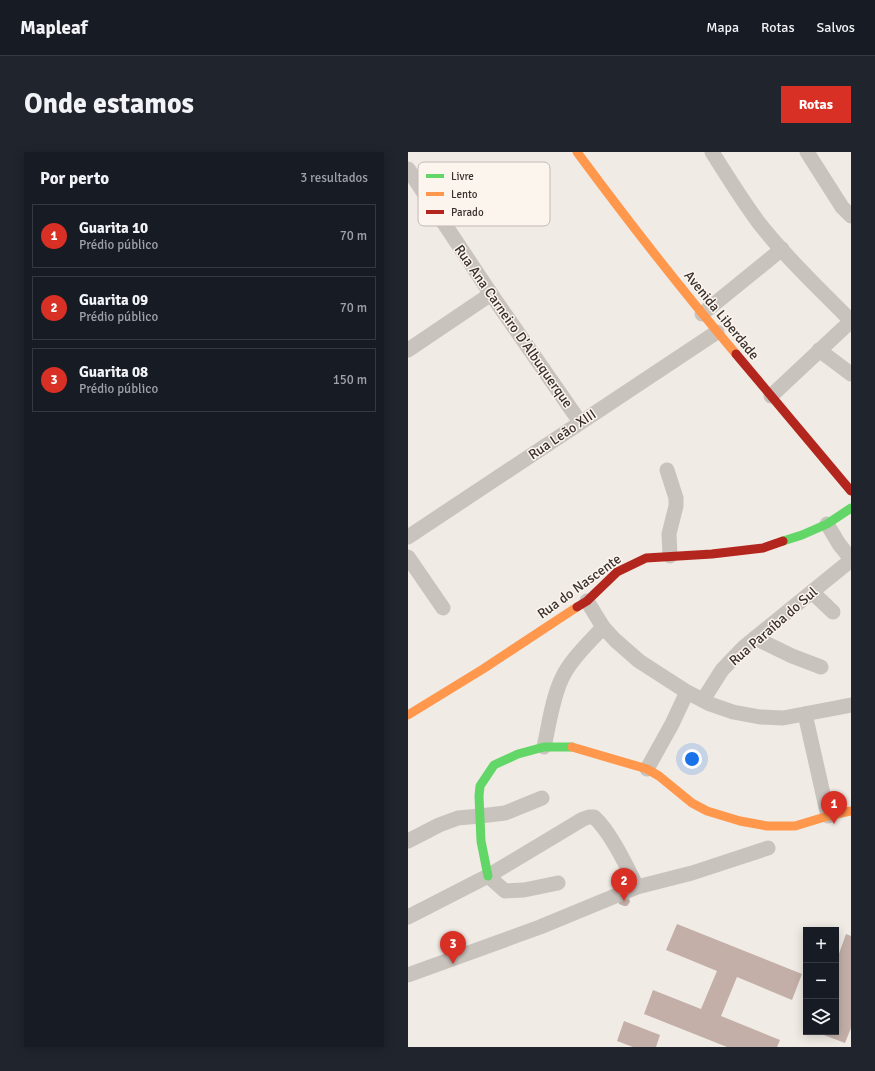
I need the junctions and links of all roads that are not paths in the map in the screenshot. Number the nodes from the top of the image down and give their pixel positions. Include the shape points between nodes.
1 (577, 152) edge
2 (712, 152) edge
3 (807, 152) edge
4 (408, 169) edge
5 (418, 184) edge
6 (851, 216) edge
7 (446, 226) edge
8 (782, 249) junction
9 (491, 294) junction
10 (702, 314) junction
11 (851, 321) edge
12 (717, 332) junction
13 (408, 350) edge
14 (819, 350) junction
15 (851, 374) edge
16 (771, 396) junction
17 (580, 422) junction
18 (667, 470) dead end
19 (851, 491) edge
20 (851, 508) edge
21 (827, 524) junction
22 (408, 537) edge
23 (670, 556) junction
24 (408, 557) edge
25 (851, 559) edge
26 (812, 592) junction
27 (587, 601) junction
28 (443, 608) dead end
29 (834, 612) dead end
30 (603, 627) junction
31 (755, 638) junction
32 (822, 668) dead end
33 (687, 692) junction
34 (703, 700) junction
35 (851, 705) edge
36 (805, 714) junction
37 (408, 715) edge
38 (544, 747) junction
39 (647, 769) junction
40 (542, 798) dead end
41 (851, 811) edge
42 (480, 816) junction
43 (828, 816) junction
44 (408, 841) edge
45 (768, 848) dead end
46 (488, 876) junction
47 (558, 883) dead end
48 (637, 887) junction
49 (408, 917) edge
50 (408, 975) edge

1 - 10 street, Avenida Liberdade
2 - 8 street via 734,187
3 - 6 street via 842,207
4 - 5 street, Rua Ana Carneiro D'Albuquerque
7 - 9 street, Rua Ana Carneiro D'Albuquerque
8 - 10 street
8 - 11 street
9 - 13 street
9 - 17 street, Rua Ana Carneiro D'Albuquerque
10 - 12 street, Avenida Liberdade
11 - 14 street
12 - 16 street, Avenida Liberdade
12 - 17 street, Rua Leão XIII
14 - 15 street
14 - 16 street
16 - 19 street, Avenida Liberdade
17 - 22 street, Rua Leão XIII
18 - 23 street via 676,498 669,534
20 - 21 street, Rua do Nascente
21 - 23 street, Rua do Nascente via 763,548
21 - 25 street
23 - 27 street, Rua do Nascente via 646,558 617,572
24 - 28 street
25 - 26 street, Rua Paraíba do Sul
26 - 29 street
26 - 31 street, Rua Paraíba do Sul
27 - 30 street
27 - 37 street, Rua do Nascente
30 - 33 street via 639,661
30 - 38 street via 562,676
31 - 32 street
31 - 34 street, Rua Paraíba do Sul via 722,670
33 - 34 street
33 - 39 street
34 - 36 street via 733,712 760,717 783,718
35 - 36 street
36 - 43 street
38 - 39 street via 574,747
38 - 42 street via 518,754 494,765 480,786
39 - 43 street via 692,803 707,811 740,821 767,826 795,826
40 - 42 street via 505,813
41 - 43 street
42 - 44 street via 458,818
42 - 46 street via 481,841
45 - 48 street via 692,873
46 - 47 street via 505,891
46 - 48 street via 583,819 594,817 602,825
46 - 49 street
48 - 50 street via 540,927

